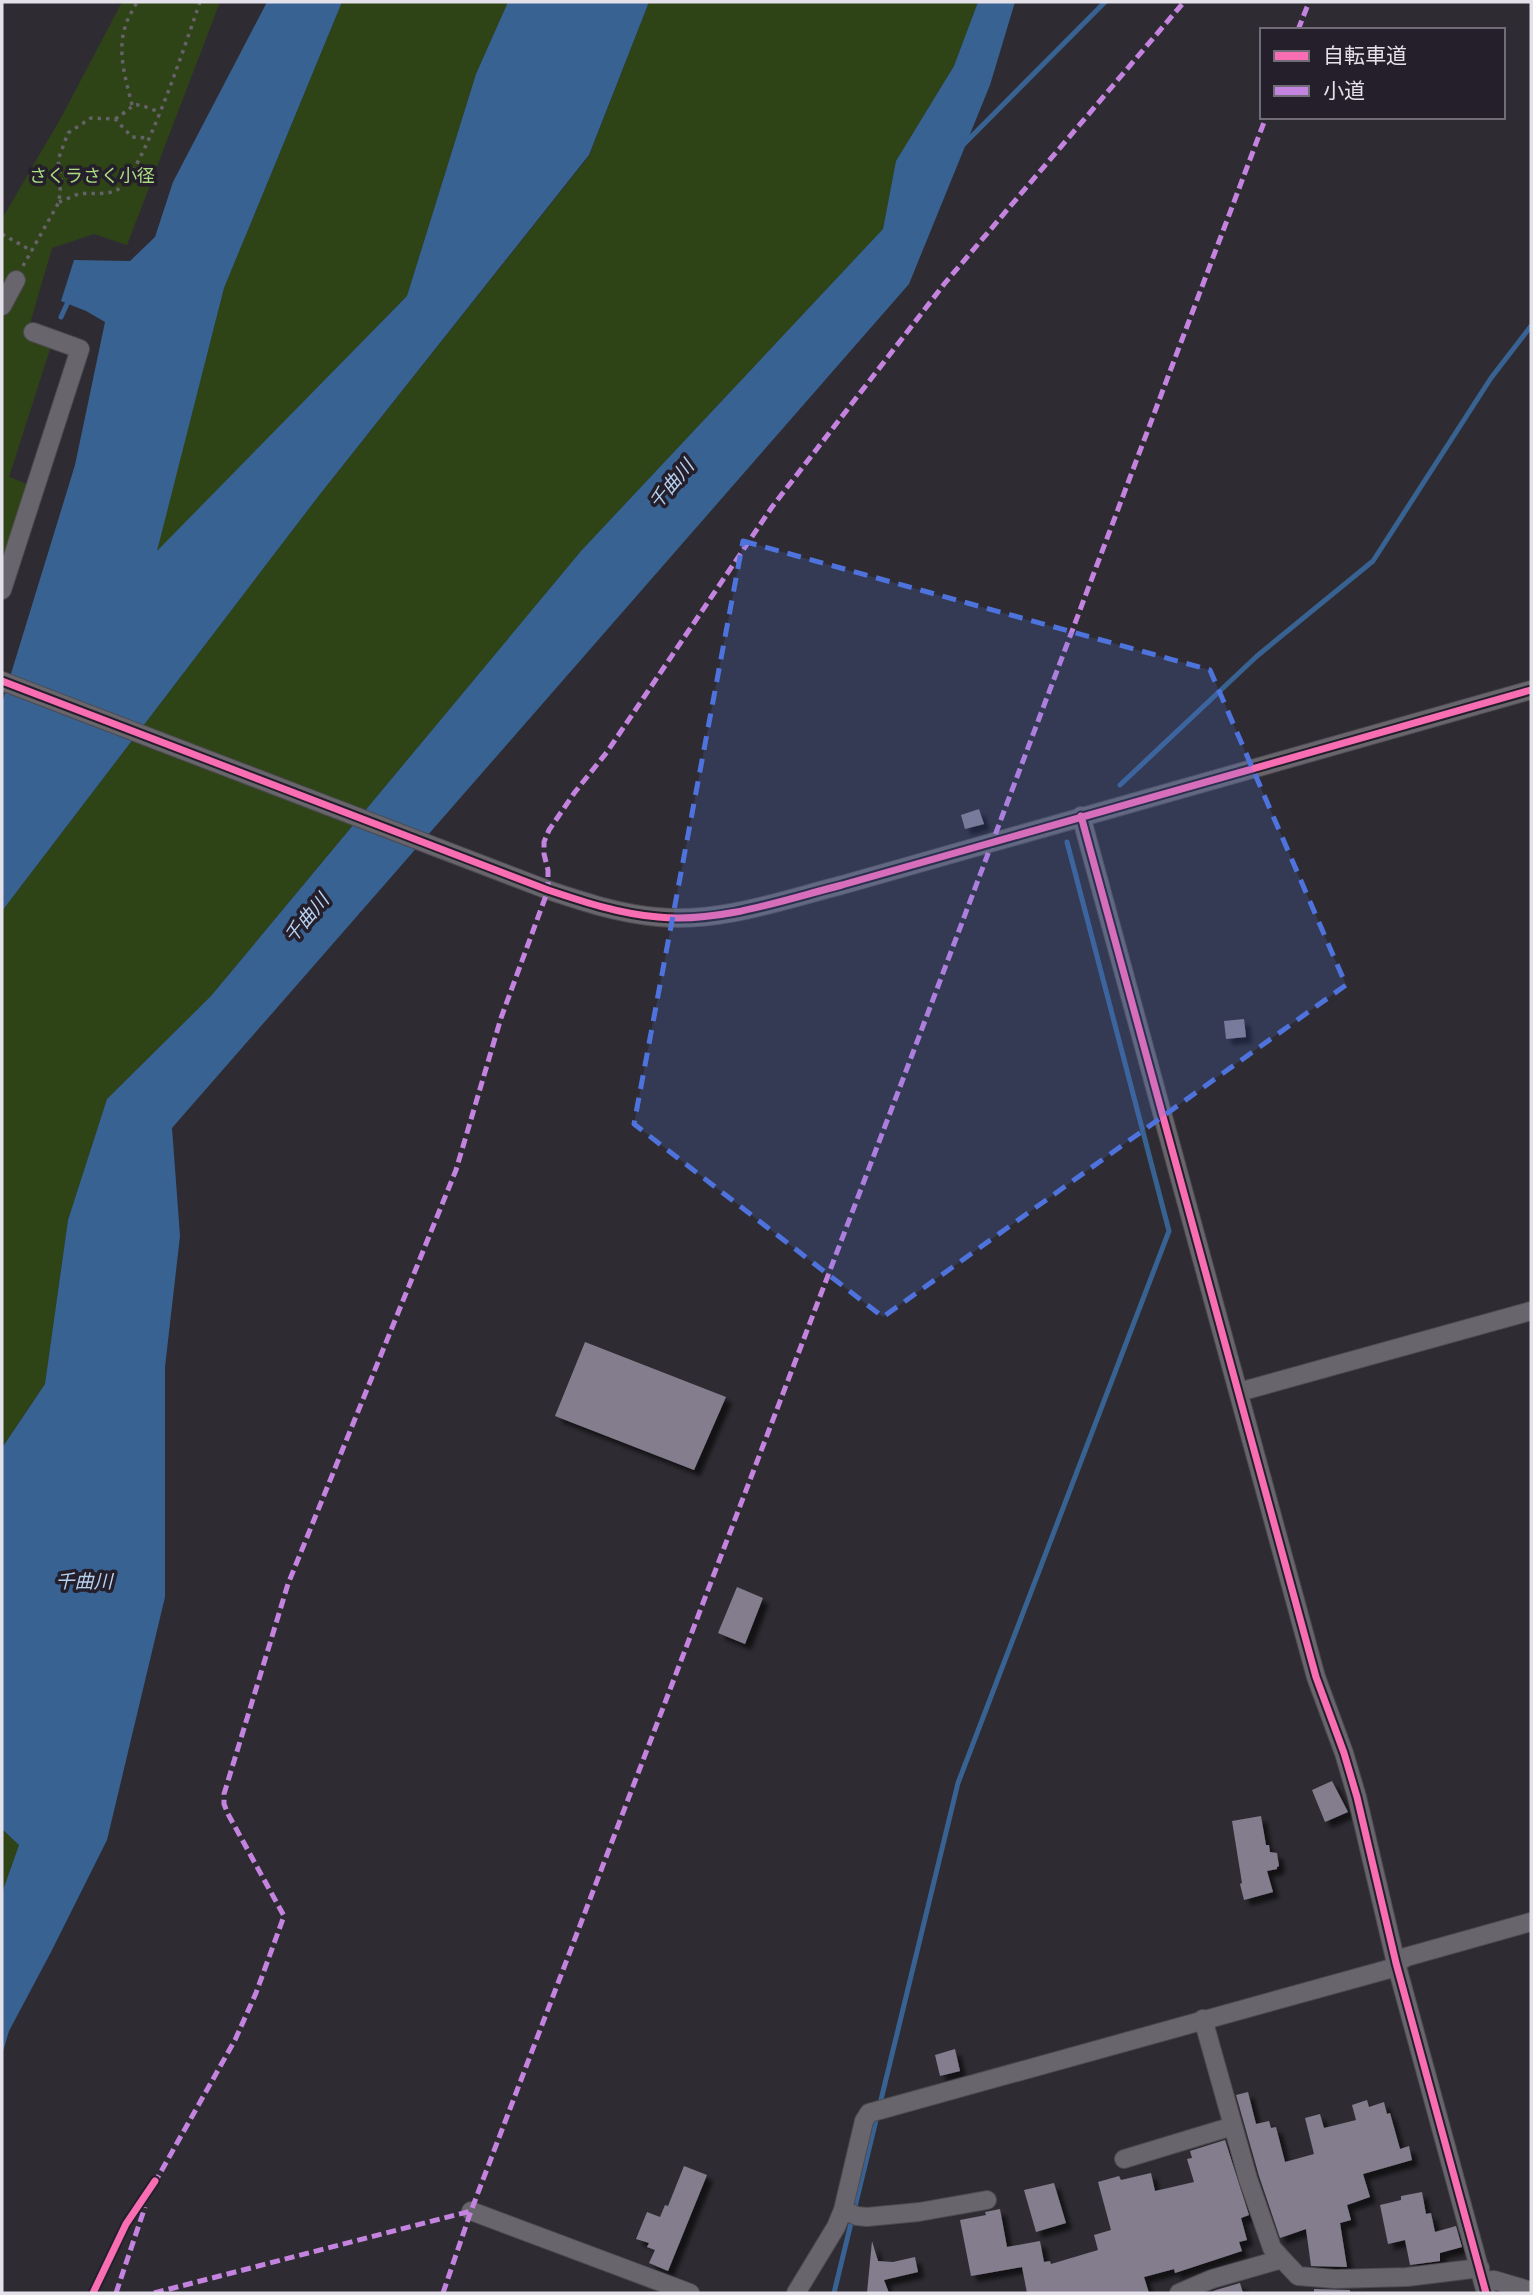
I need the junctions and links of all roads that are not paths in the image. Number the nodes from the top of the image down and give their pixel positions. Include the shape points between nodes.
1 (16, 280) road end
2 (2, 306) edge
3 (33, 332) dead end
4 (2, 590) edge
5 (2, 681) edge
6 (1531, 690) edge
7 (1081, 816) junction
8 (1531, 1311) edge
9 (1239, 1392) junction
10 (1531, 1922) edge
11 (1396, 1963) junction
12 (1203, 2019) junction
13 (1233, 2126) junction
14 (1124, 2159) dead end
15 (987, 2200) dead end
16 (471, 2211) dead end
17 (850, 2213) junction
18 (1282, 2259) junction
19 (1483, 2281) edge
20 (1531, 2291) edge
21 (690, 2293) edge
22 (796, 2293) edge
23 (1179, 2293) edge

1 - 2 street
3 - 4 street via 80,349
5 - 7 street via 579,901 658,918 740,911
6 - 7 street
7 - 9 street
8 - 9 street
9 - 11 street via 1316,1677 1357,1797
10 - 11 street
11 - 12 street via 1389,1969
11 - 19 street
12 - 13 street
12 - 17 street via 866,2116
13 - 14 street
13 - 18 street via 1272,2248
15 - 17 street via 867,2217
16 - 21 street
17 - 22 street via 836,2227
18 - 19 street via 1298,2276
18 - 23 street
19 - 20 street

